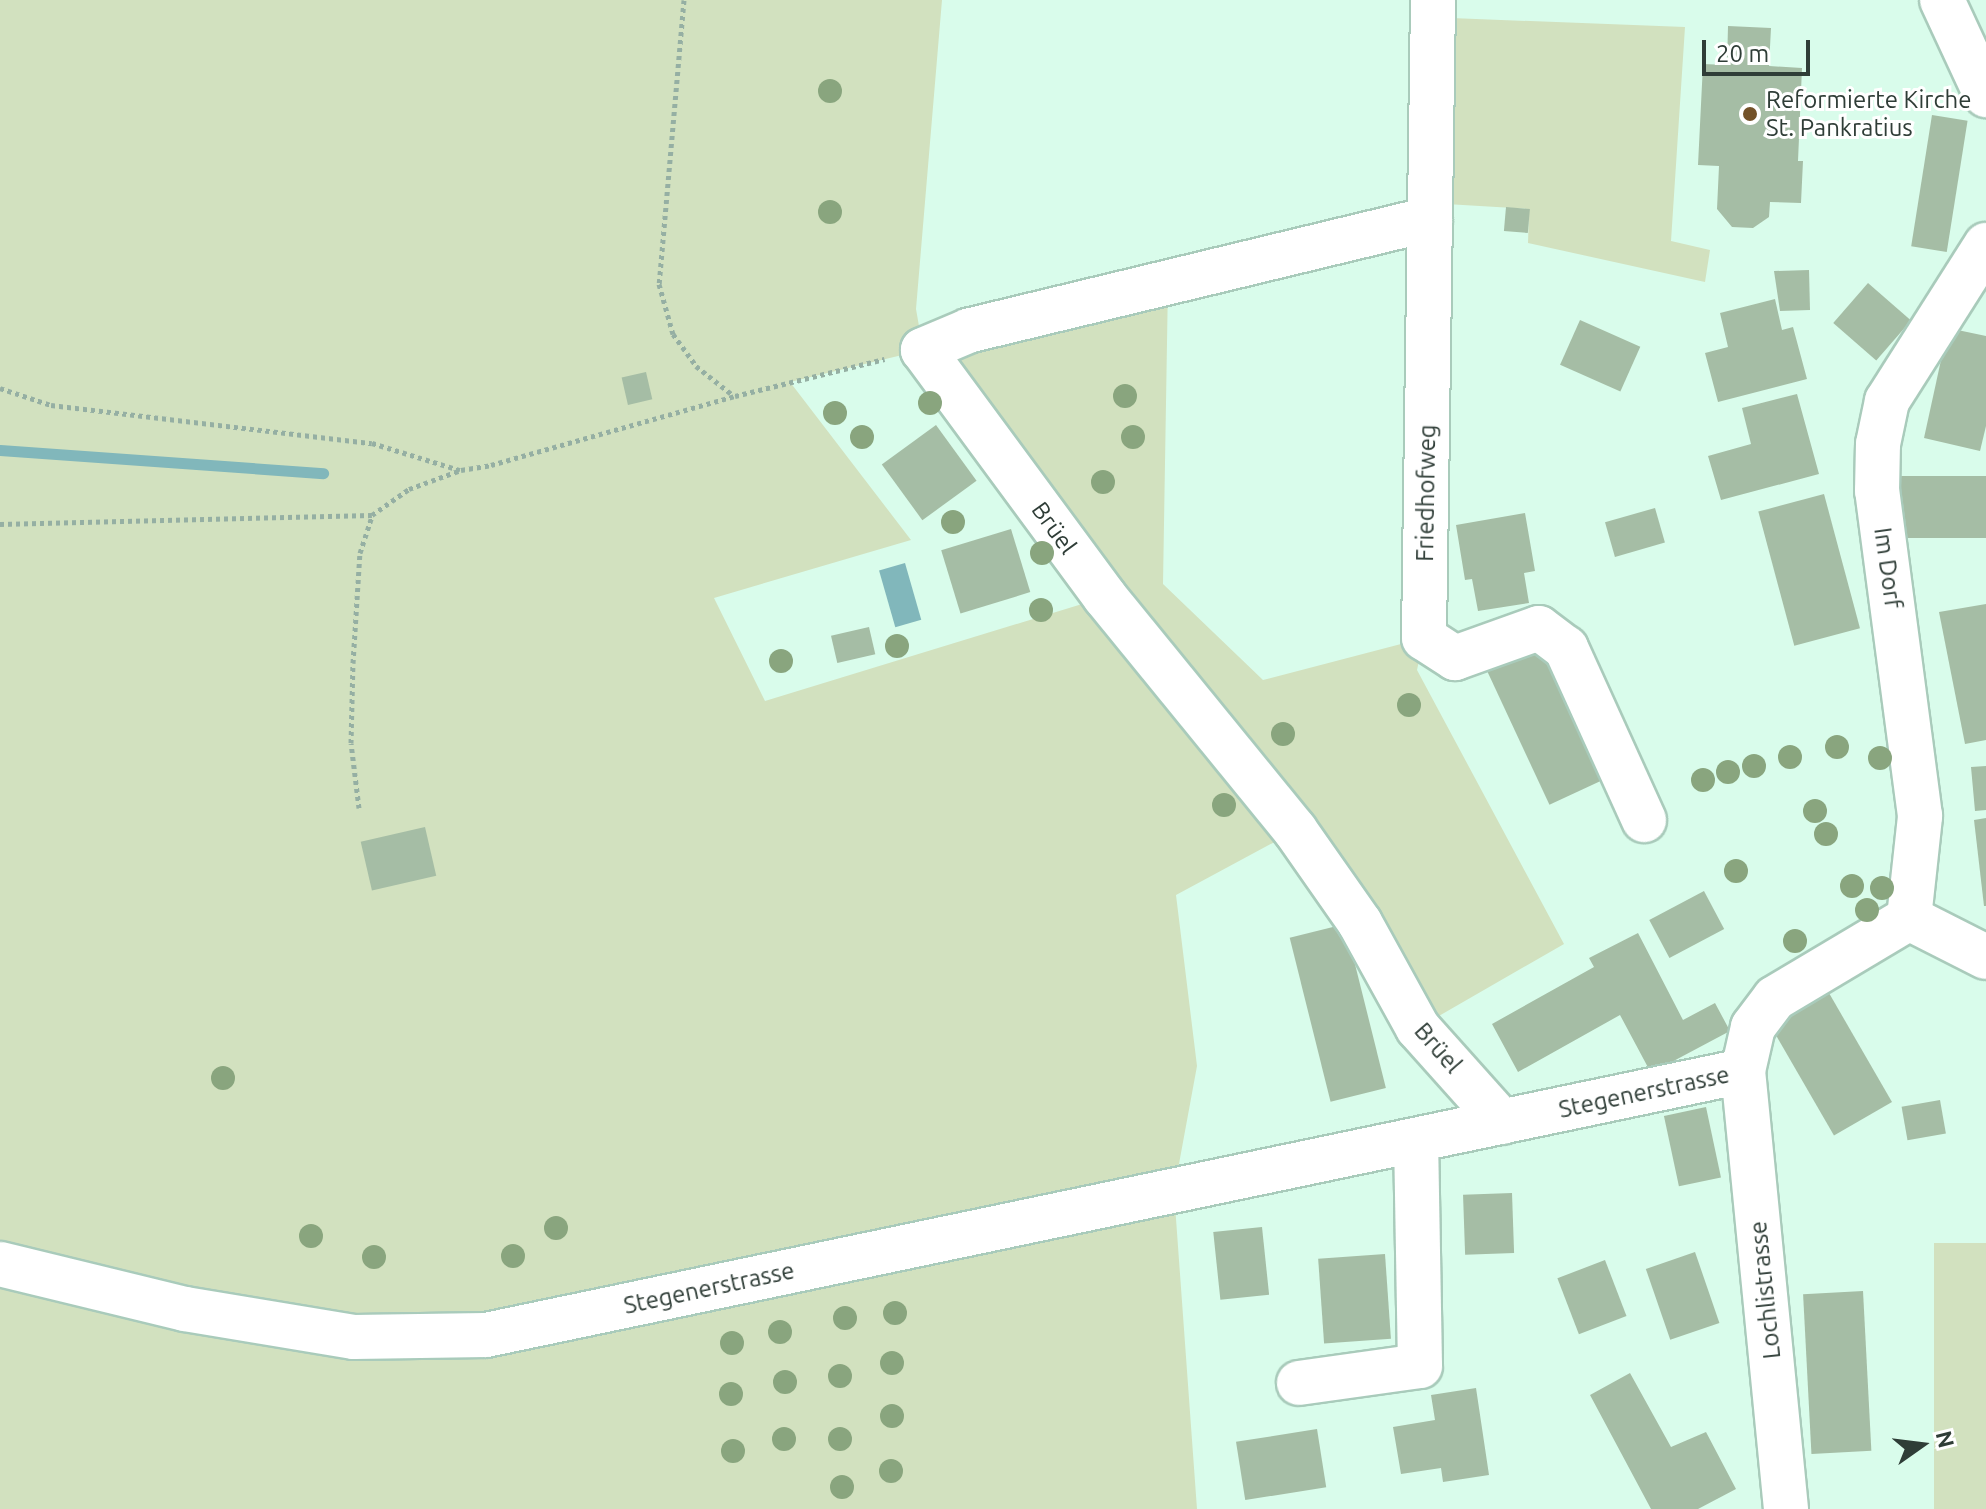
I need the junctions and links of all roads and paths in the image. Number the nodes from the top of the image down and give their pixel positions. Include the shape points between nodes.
1 (684, 0) edge
2 (1433, 0) edge
3 (1942, 0) edge
4 (1986, 95) edge
5 (1430, 219) junction
6 (1986, 245) edge
7 (923, 350) junction
8 (0, 388) edge
9 (735, 396) junction
10 (461, 470) junction
11 (372, 515) junction
12 (0, 524) edge
13 (359, 808) dead end
14 (1644, 820) dead end
15 (1909, 918) junction
16 (1986, 957) edge
17 (1743, 1071) junction
18 (1502, 1122) junction
19 (1416, 1140) junction
20 (0, 1264) edge
21 (1299, 1383) dead end
22 (1786, 1509) edge

1 - 9 path via 659,284 673,334 696,366
2 - 5 street, Friedhofweg
3 - 4 street
5 - 7 street via 968,331
5 - 14 street, Friedhofweg via 1424,638 1455,658 1539,628 1566,648
6 - 15 street, Im Dorf via 1887,401 1878,444 1877,491 1920,816
7 - 9 path
7 - 18 street, Brüel via 1105,597 1295,830 1360,923 1418,1028
8 - 10 path via 51,405 372,443
9 - 10 path
10 - 11 path via 409,489
11 - 12 path
11 - 13 path via 360,553 353,663 351,743
15 - 16 street
15 - 17 street, Stegenerstrasse via 1775,998 1753,1027
17 - 18 street, Stegenerstrasse
17 - 22 street, Lochlistrasse
18 - 19 street, Stegenerstrasse
19 - 20 street, Stegenerstrasse via 486,1335 354,1337 185,1309
19 - 21 street via 1420,1366

